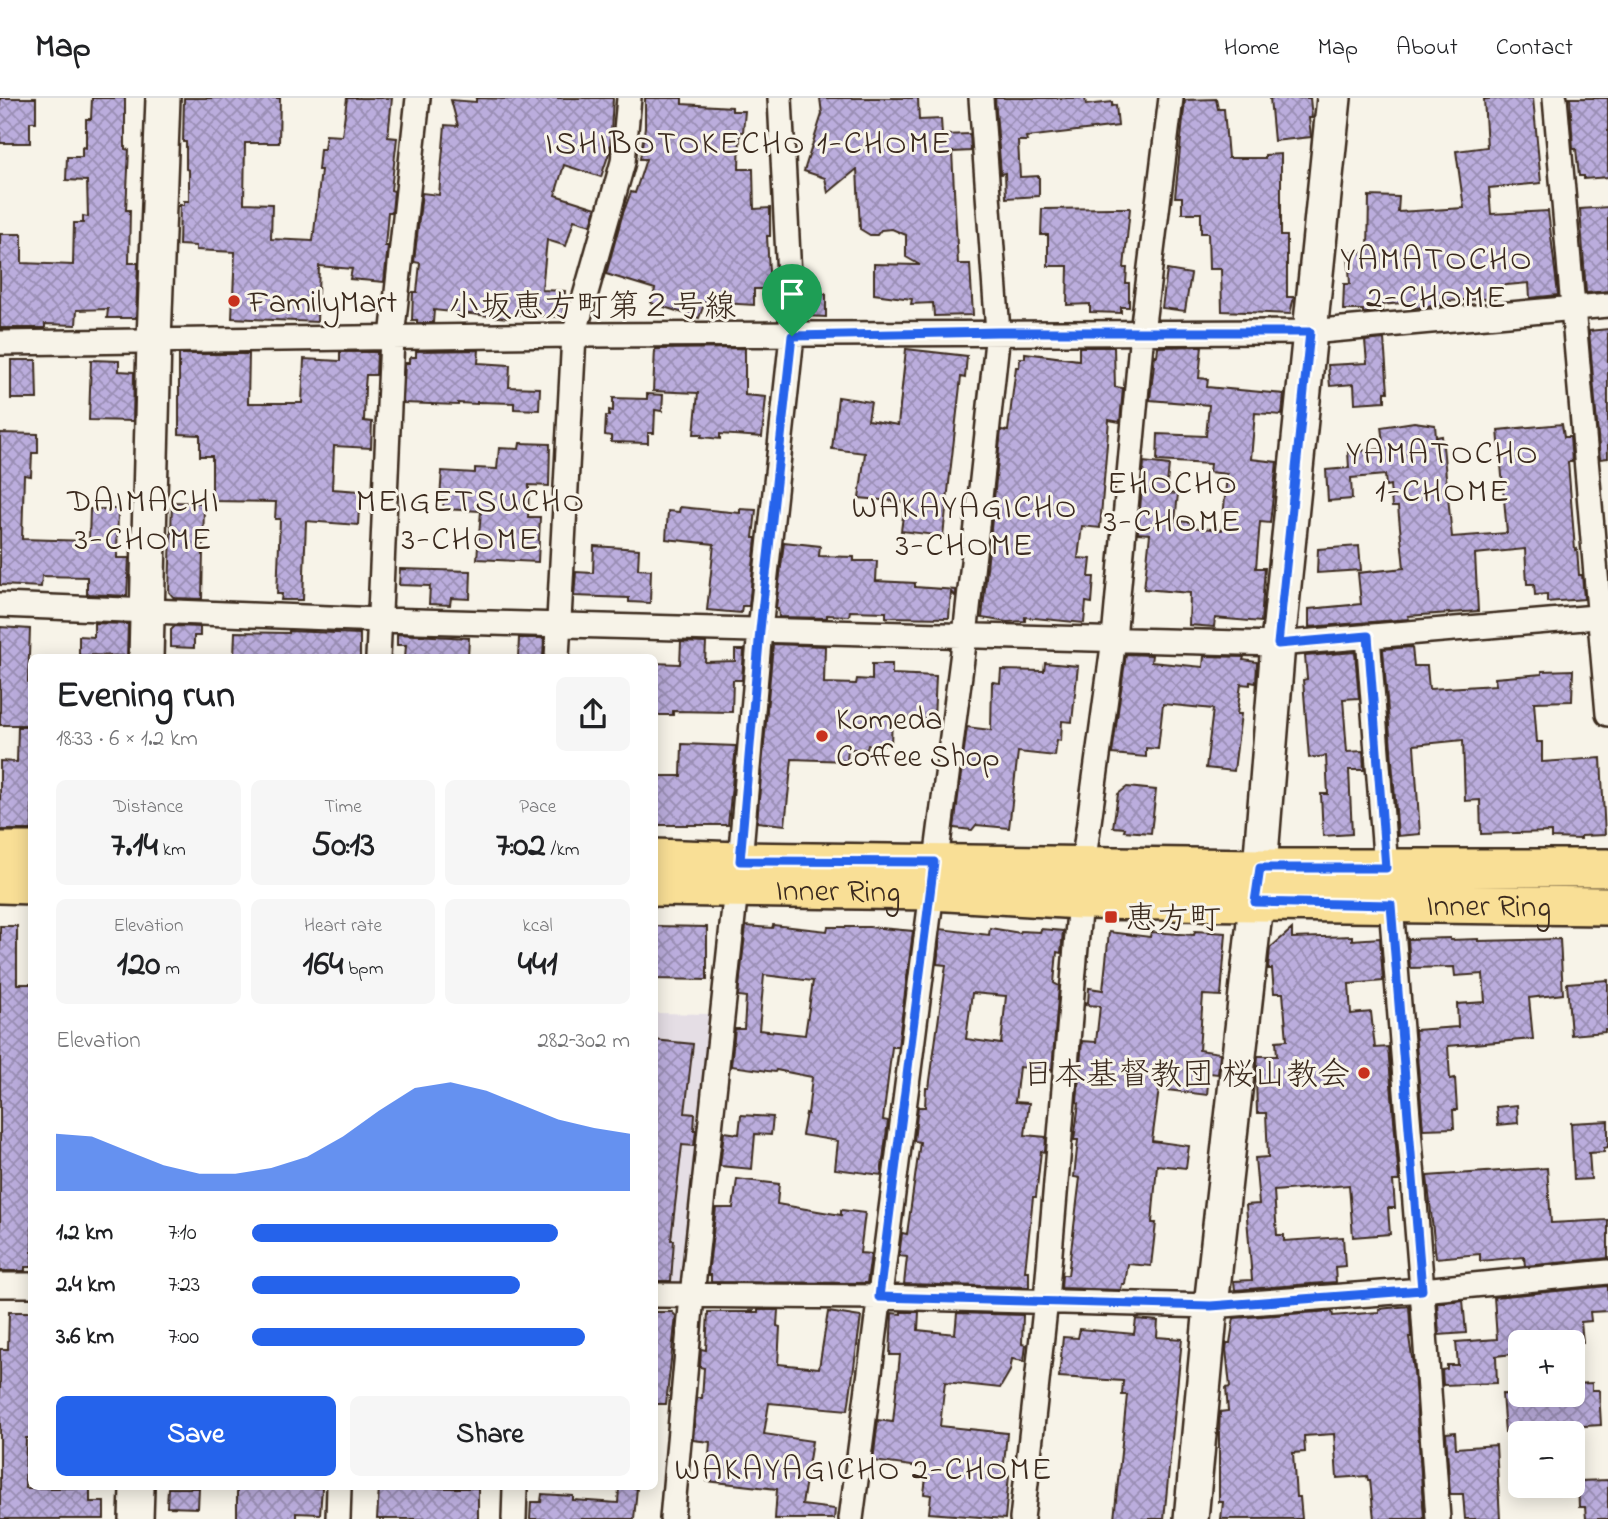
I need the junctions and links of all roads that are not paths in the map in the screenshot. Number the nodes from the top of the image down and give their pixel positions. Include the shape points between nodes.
1 (163, 98) edge
2 (418, 98) edge
3 (628, 98) edge
4 (780, 98) edge
5 (981, 98) edge
6 (1171, 98) edge
7 (1334, 98) edge
8 (1555, 98) edge
9 (1608, 305) edge
10 (1572, 307) junction
11 (998, 332) junction
12 (1142, 332) junction
13 (1310, 332) junction
14 (574, 335) junction
15 (792, 336) junction
16 (391, 338) junction
17 (154, 341) junction
18 (0, 343) edge
19 (0, 605) edge
20 (147, 609) junction
21 (1604, 616) edge
22 (381, 620) junction
23 (559, 625) junction
24 (760, 630) junction
25 (965, 636) junction
26 (1368, 636) junction
27 (1114, 639) junction
28 (1278, 644) junction
29 (146, 654) edge
30 (378, 654) edge
31 (557, 654) edge
32 (1608, 714) edge
33 (0, 851) edge
34 (28, 851) edge
35 (658, 859) edge
36 (1386, 868) junction
37 (1608, 868) edge
38 (738, 875) junction
39 (933, 877) junction
40 (1082, 883) junction
41 (0, 884) edge
42 (28, 885) edge
43 (1258, 885) junction
44 (658, 886) edge
45 (1391, 905) junction
46 (1608, 906) edge
47 (1608, 1272) edge
48 (0, 1285) edge
49 (28, 1285) edge
50 (1422, 1290) junction
51 (658, 1295) edge
52 (692, 1296) junction
53 (879, 1297) junction
54 (1046, 1300) junction
55 (1211, 1306) junction
56 (137, 1490) edge
57 (340, 1490) edge
58 (515, 1490) edge
59 (136, 1519) edge
60 (338, 1519) edge
61 (514, 1519) edge
62 (672, 1519) edge
63 (851, 1519) edge
64 (1022, 1519) edge
65 (1191, 1519) edge
66 (1438, 1519) edge

1 - 17 street
2 - 16 street
3 - 14 street via 623,162
4 - 15 street
5 - 11 street
6 - 12 street
7 - 13 street
8 - 10 street
9 - 10 street, 小坂恵方町第２号線
10 - 13 street, 小坂恵方町第２号線
10 - 21 street
11 - 12 street, 小坂恵方町第２号線
11 - 15 street, 小坂恵方町第２号線
11 - 25 street
12 - 13 street, 小坂恵方町第２号線
12 - 27 street
13 - 28 street
14 - 15 street, 小坂恵方町第２号線
14 - 16 street, 小坂恵方町第２号線
14 - 23 street
15 - 24 street
16 - 17 street, 小坂恵方町第２号線
16 - 22 street
17 - 18 street, 小坂恵方町第２号線
17 - 20 street
19 - 20 street
20 - 22 street
20 - 29 street
21 - 26 street
21 - 32 street
22 - 23 street
22 - 30 street
23 - 24 street
23 - 31 street
24 - 25 street
24 - 38 street
25 - 27 street
25 - 39 street
26 - 28 street
26 - 36 street
27 - 28 street
27 - 40 street
28 - 43 street
33 - 34 main road
35 - 38 main road, Inner Ring
36 - 37 main road, Inner Ring
36 - 43 main road, Inner Ring
38 - 39 main road, Inner Ring
38 - 44 main road, Inner Ring
38 - 52 street
39 - 40 main road, Inner Ring
39 - 53 street
40 - 43 main road, Inner Ring
40 - 54 street
41 - 42 main road
43 - 45 main road, Inner Ring
43 - 55 street
45 - 46 main road, Inner Ring
45 - 50 street
47 - 50 street
48 - 49 street
50 - 55 street
50 - 66 street
51 - 52 street
52 - 53 street
52 - 62 street
53 - 54 street
53 - 63 street
54 - 55 street
54 - 64 street
55 - 65 street
56 - 59 street
57 - 60 street
58 - 61 street

